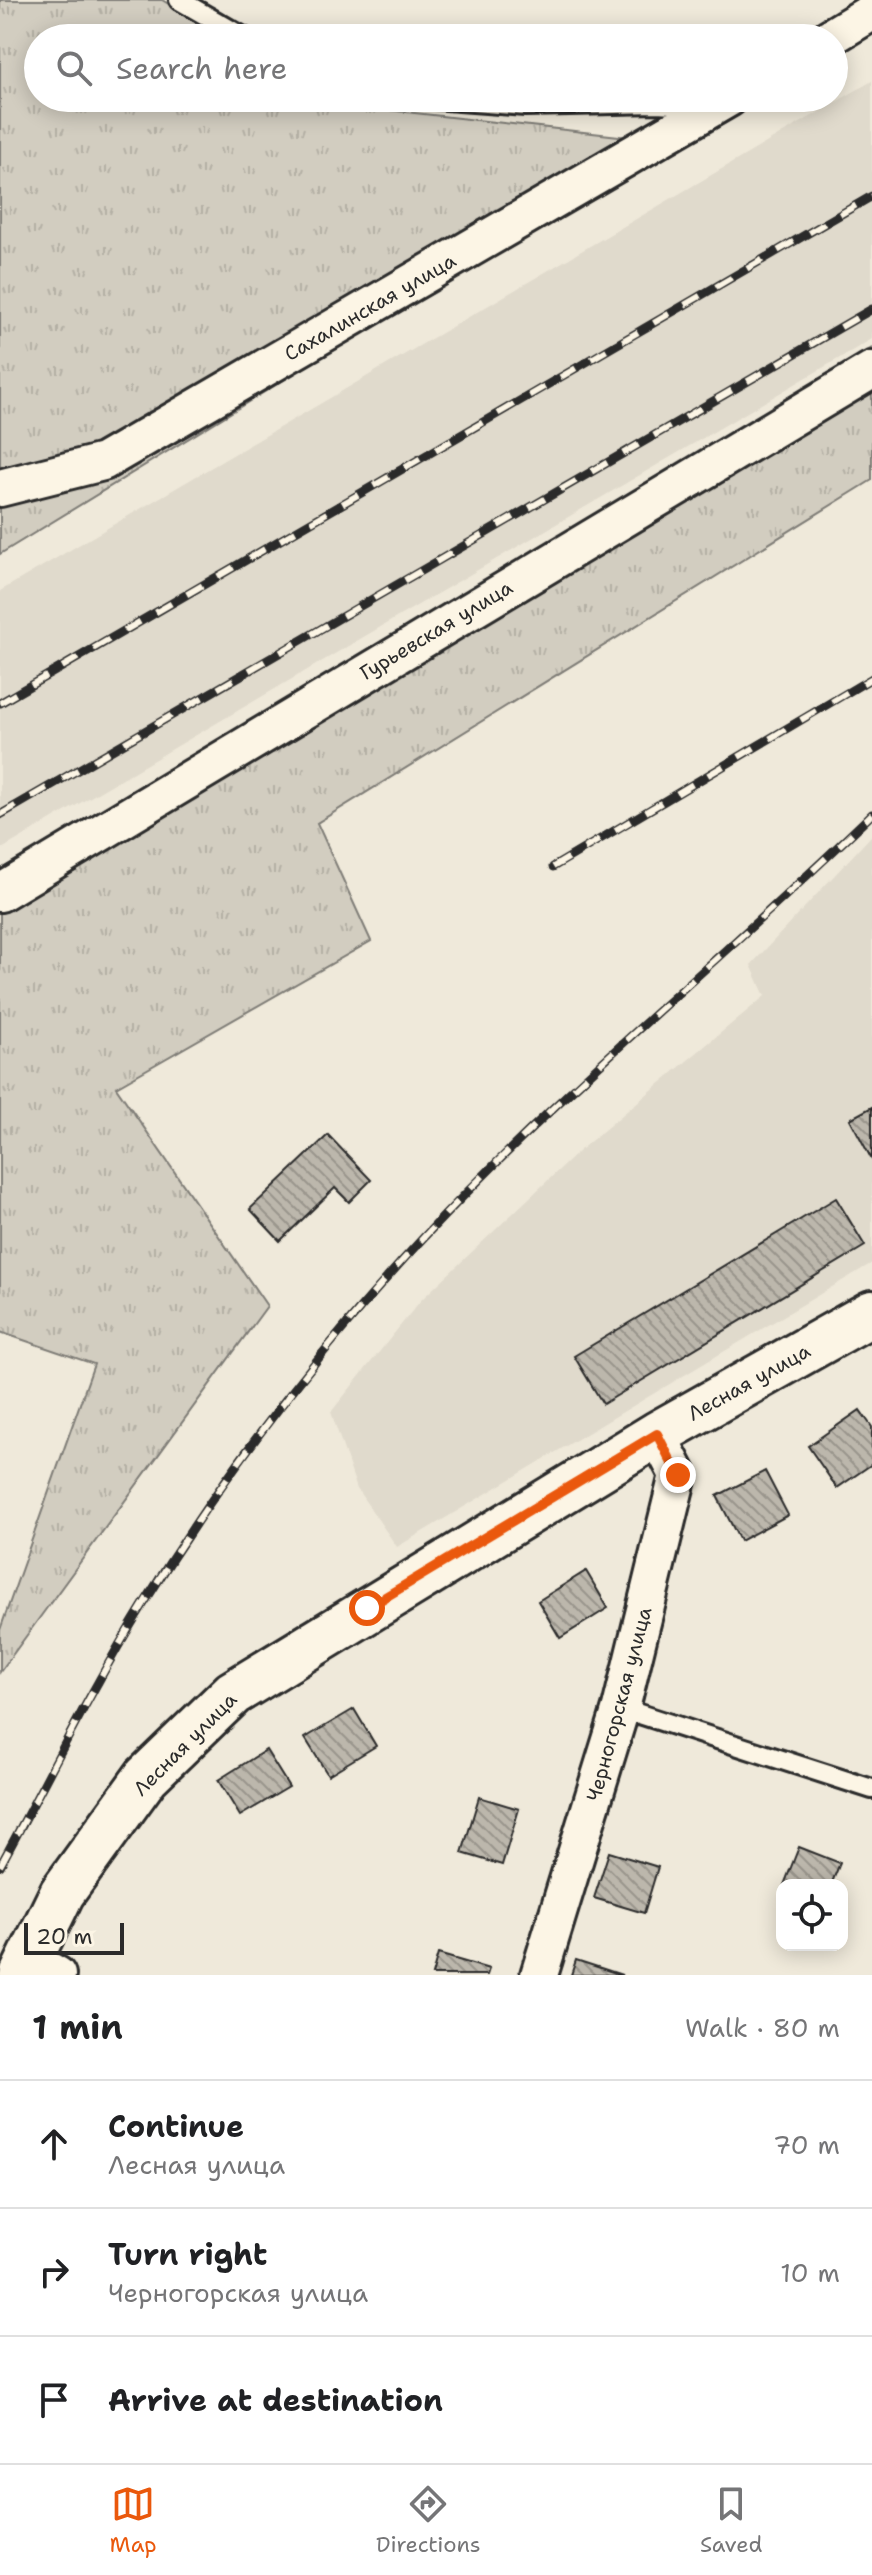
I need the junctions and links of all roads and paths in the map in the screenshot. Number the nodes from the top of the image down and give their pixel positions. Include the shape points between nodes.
1 (179, 0) edge
2 (872, 12) edge
3 (221, 24) edge
4 (848, 27) edge
5 (705, 112) edge
6 (872, 370) edge
7 (0, 488) edge
8 (0, 893) edge
9 (872, 1313) edge
10 (657, 1434) junction
11 (621, 1708) junction
12 (872, 1789) edge
13 (36, 1970) edge
14 (539, 1975) edge

1 - 3 lane
2 - 4 street
5 - 7 street, Сахалинская улица via 103,462
6 - 8 street, Гурьевская улица
9 - 10 main road, Лесная улица
10 - 11 street, Черногорская улица via 678,1475
10 - 13 main road, Лесная улица via 233,1693 146,1777 62,1893
11 - 12 lane
11 - 14 street, Черногорская улица

